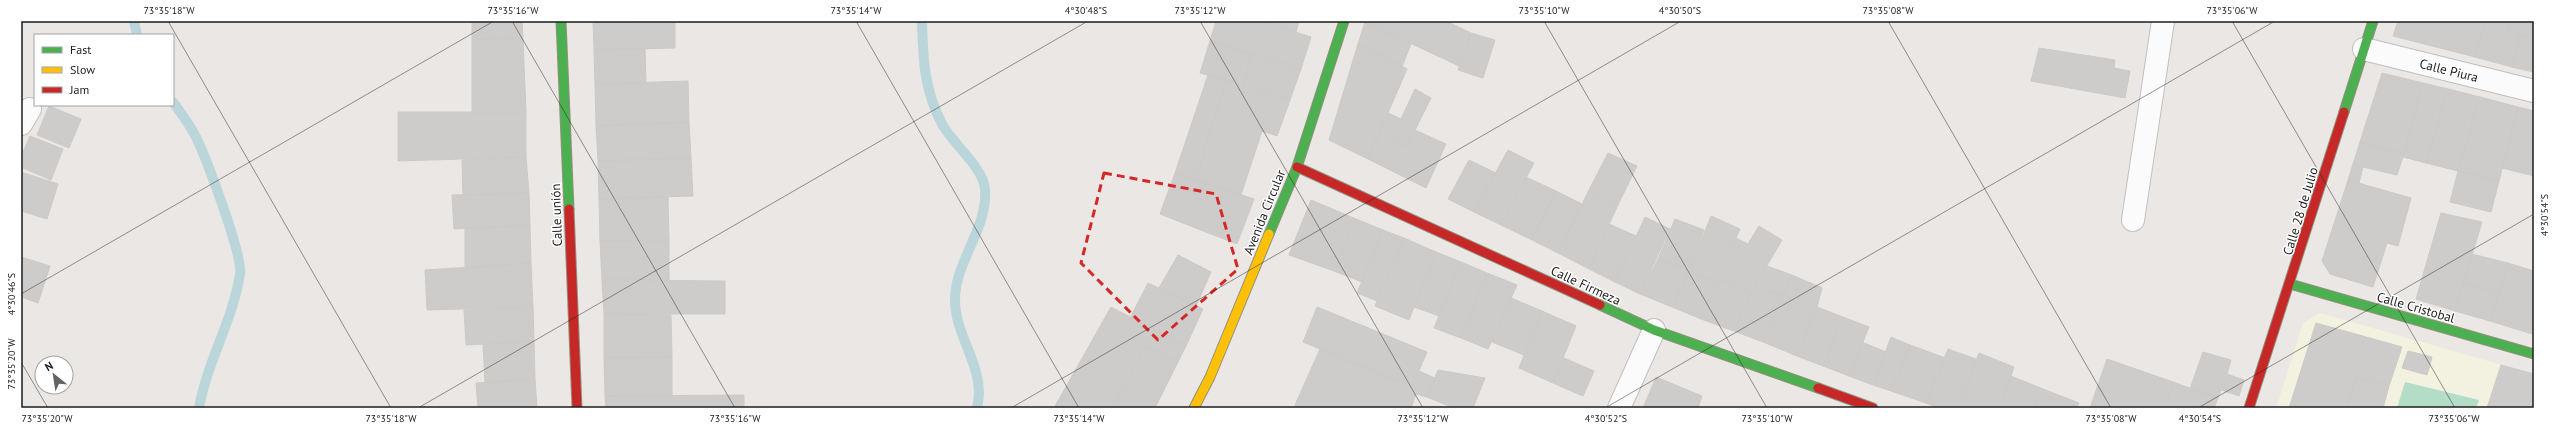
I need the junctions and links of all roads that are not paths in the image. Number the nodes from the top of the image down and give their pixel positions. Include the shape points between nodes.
1 (561, 21) edge
2 (1344, 21) edge
3 (2162, 21) edge
4 (2373, 21) edge
5 (2364, 49) junction
6 (2534, 92) edge
7 (1297, 167) junction
8 (2133, 220) dead end
9 (2290, 284) junction
10 (1654, 330) junction
11 (2534, 354) edge
12 (577, 408) edge
13 (1194, 408) edge
14 (1619, 408) edge
15 (1873, 408) edge
16 (2249, 408) edge

1 - 12 street, Calle unión
2 - 7 street, Avenida Circular
3 - 8 street
4 - 5 street, Calle 28 de Julio
5 - 6 street, Calle Piura
5 - 9 street, Calle 28 de Julio
7 - 10 street, Calle Firmeza
7 - 13 street, Avenida Circular via 1210,377
9 - 11 street, Calle Cristobal
9 - 16 street, Calle 28 de Julio
10 - 14 street
10 - 15 street, Calle Firmeza

